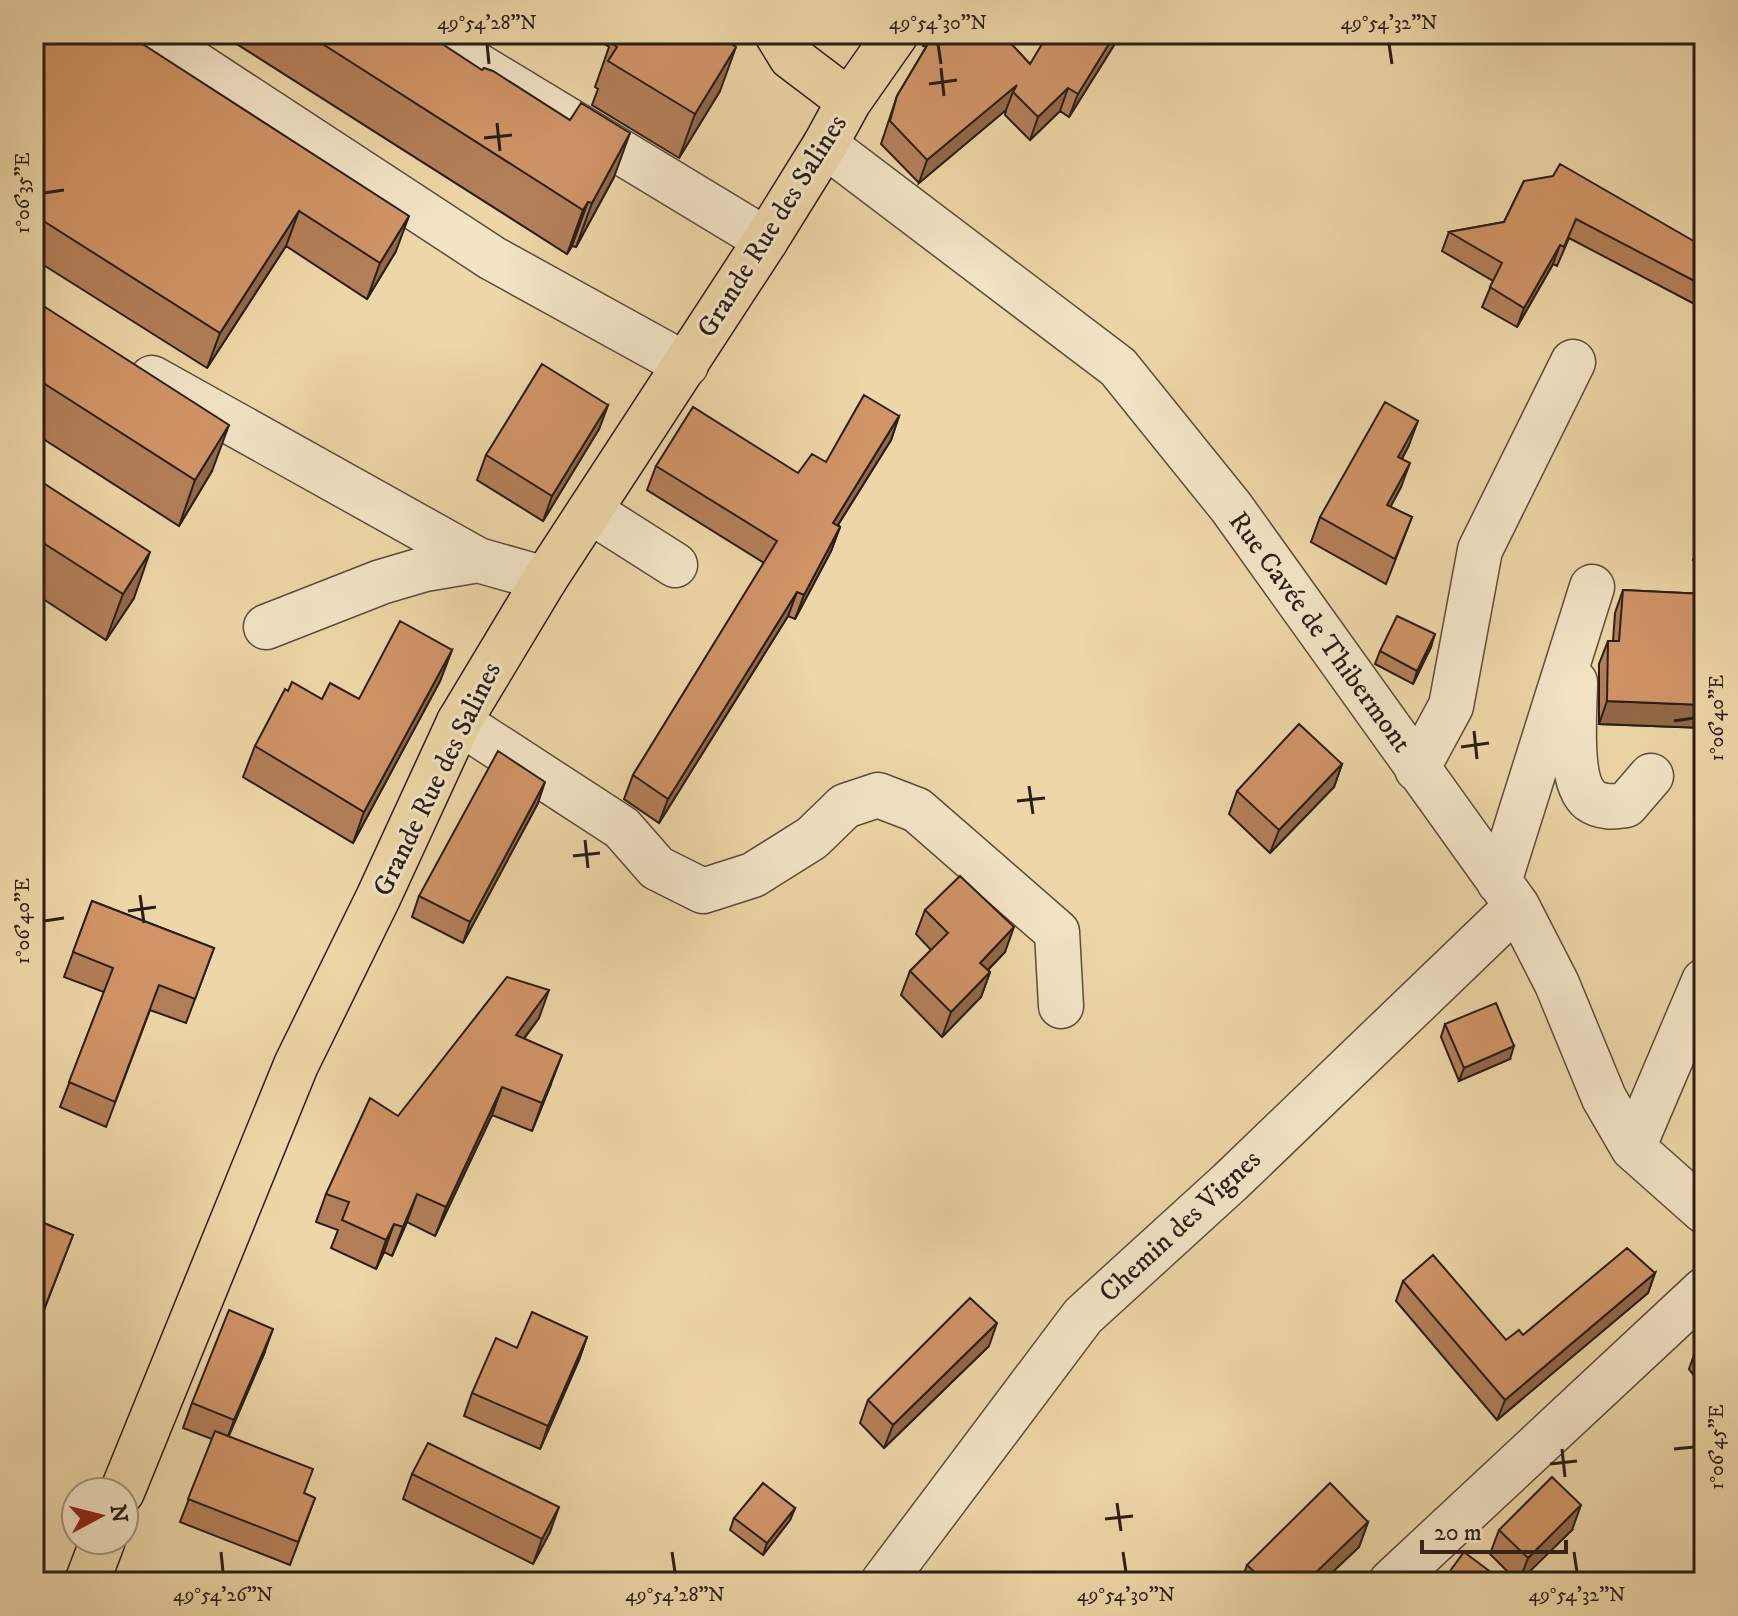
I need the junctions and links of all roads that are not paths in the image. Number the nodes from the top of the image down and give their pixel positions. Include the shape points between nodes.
1 (150, 34) edge
2 (426, 34) edge
3 (777, 34) edge
4 (896, 34) edge
5 (849, 101) junction
6 (825, 145) junction
7 (766, 240) junction
8 (124, 361) edge
9 (1573, 362) dead end
10 (686, 365) junction
11 (590, 511) junction
12 (478, 560) junction
13 (675, 565) dead end
14 (545, 579) junction
15 (1592, 587) dead end
16 (266, 627) dead end
17 (1575, 640) junction
18 (459, 722) junction
19 (1417, 769) junction
20 (1651, 776) dead end
21 (1508, 894) junction
22 (1704, 981) edge
23 (1061, 1006) dead end
24 (1633, 1148) junction
25 (1704, 1211) edge
26 (1704, 1290) edge
27 (129, 1476) edge
28 (97, 1556) edge
29 (87, 1582) edge
30 (883, 1582) edge
31 (1391, 1582) edge

1 - 10 street via 492,258
2 - 7 street
3 - 5 main road via 791,57
4 - 5 main road, Grande Rue des Salines
5 - 6 main road, Grande Rue des Salines
6 - 7 main road, Grande Rue des Salines
6 - 19 street, Rue Cavée de Thibermont via 1118,367 1231,507
7 - 10 main road, Grande Rue des Salines
8 - 12 street
9 - 19 street via 1480,550 1451,706
10 - 11 main road, Grande Rue des Salines
11 - 13 street
11 - 14 main road, Grande Rue des Salines
12 - 14 street
12 - 16 street via 381,582
14 - 18 main road, Grande Rue des Salines
15 - 17 street
17 - 20 street via 1578,783 1590,800 1608,807 1626,805
17 - 21 street
18 - 23 street via 622,828 657,868 703,891 753,875 812,838 845,806 878,795 917,810 1057,932
18 - 27 main road, Grande Rue des Salines via 296,1065
19 - 21 street, Rue Cavée de Thibermont
21 - 24 street, Rue Cavée de Thibermont via 1557,984 1604,1098
21 - 30 street, Chemin des Vignes via 1230,1182 1083,1316
22 - 24 street
24 - 25 street, Rue Cavée de Thibermont
26 - 31 street
28 - 29 main road

